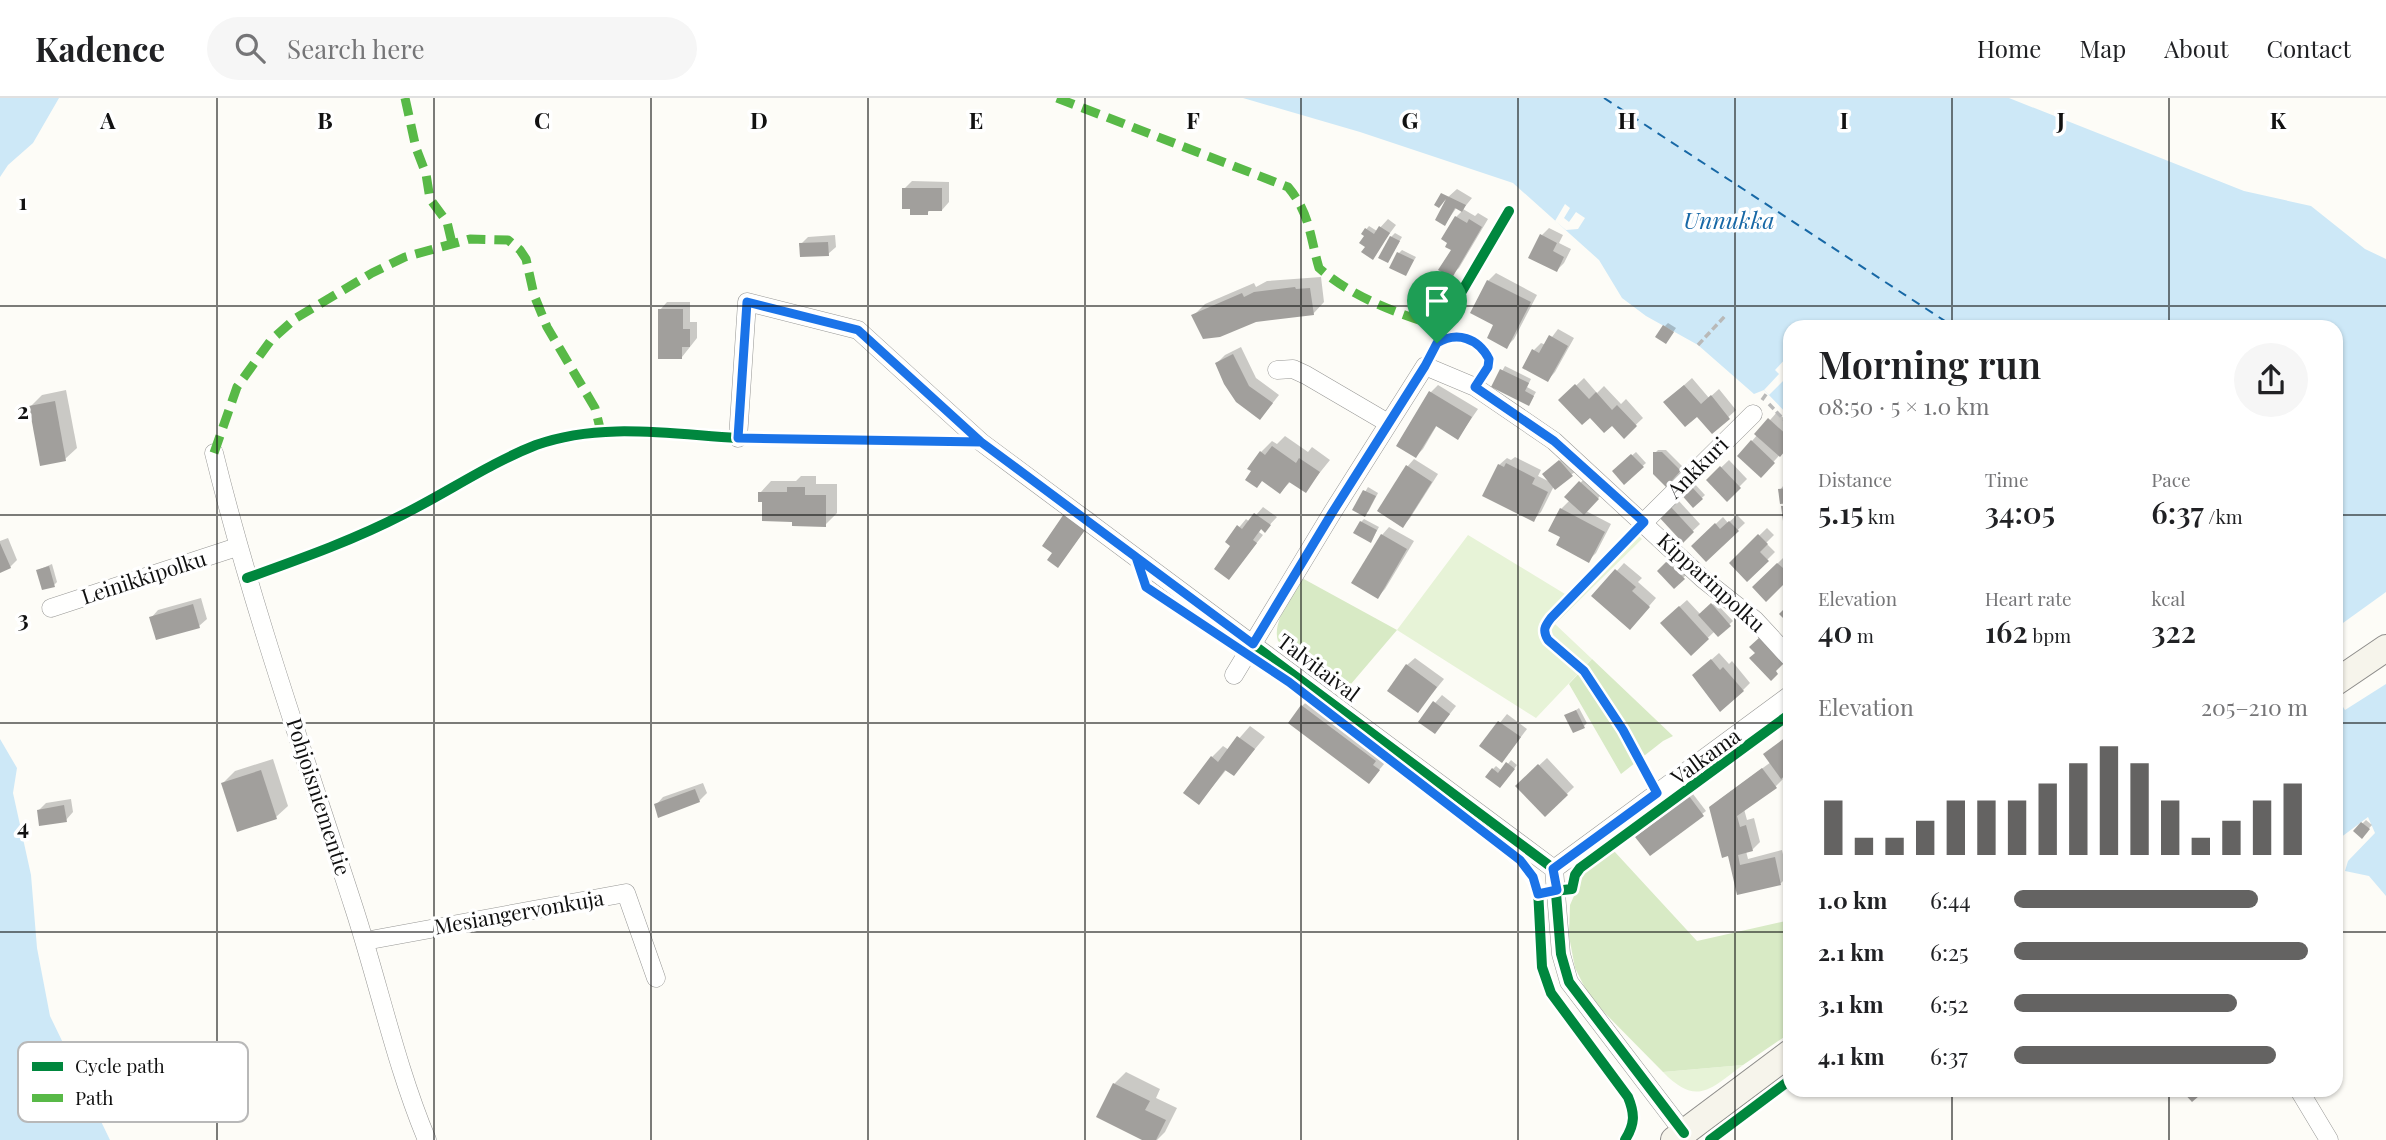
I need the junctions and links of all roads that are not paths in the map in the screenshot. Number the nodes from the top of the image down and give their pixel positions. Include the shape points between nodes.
1 (1425, 366) junction
2 (1277, 370) dead end
3 (1475, 387) junction
4 (1753, 414) dead end
5 (1388, 423) junction
6 (738, 438) dead end
7 (214, 453) dead end
8 (1644, 522) junction
9 (237, 547) junction
10 (51, 608) dead end
11 (1253, 644) junction
12 (2386, 648) edge
13 (1783, 650) edge
14 (1234, 675) dead end
15 (2343, 677) edge
16 (1783, 700) edge
17 (1553, 869) junction
18 (365, 941) junction
19 (656, 978) dead end
20 (1783, 1058) edge
21 (2303, 1097) edge
22 (1679, 1136) edge
23 (427, 1140) edge
24 (2329, 1140) edge

1 - 3 street, Kipparinpolku
1 - 3 lane via 1437,343 1446,337 1465,337 1489,359
1 - 5 street
2 - 5 street via 1306,374
3 - 8 street, Kipparinpolku via 1554,441
4 - 8 street, Ankkuri
5 - 11 street
6 - 11 street, Talvitaival via 747,302 858,330 981,442
7 - 9 street, Pohjoisniementie
8 - 13 street, Kipparinpolku
9 - 10 street, Leinikkipolku
9 - 18 street, Pohjoisniementie
11 - 14 street
11 - 17 street, Talvitaival
12 - 15 street
16 - 17 street, Valkama
17 - 22 street via 1561,954 1569,982
18 - 19 street, Mesiangervonkuja via 626,893
18 - 23 street, Pohjoisniementie
20 - 22 street
21 - 24 street

